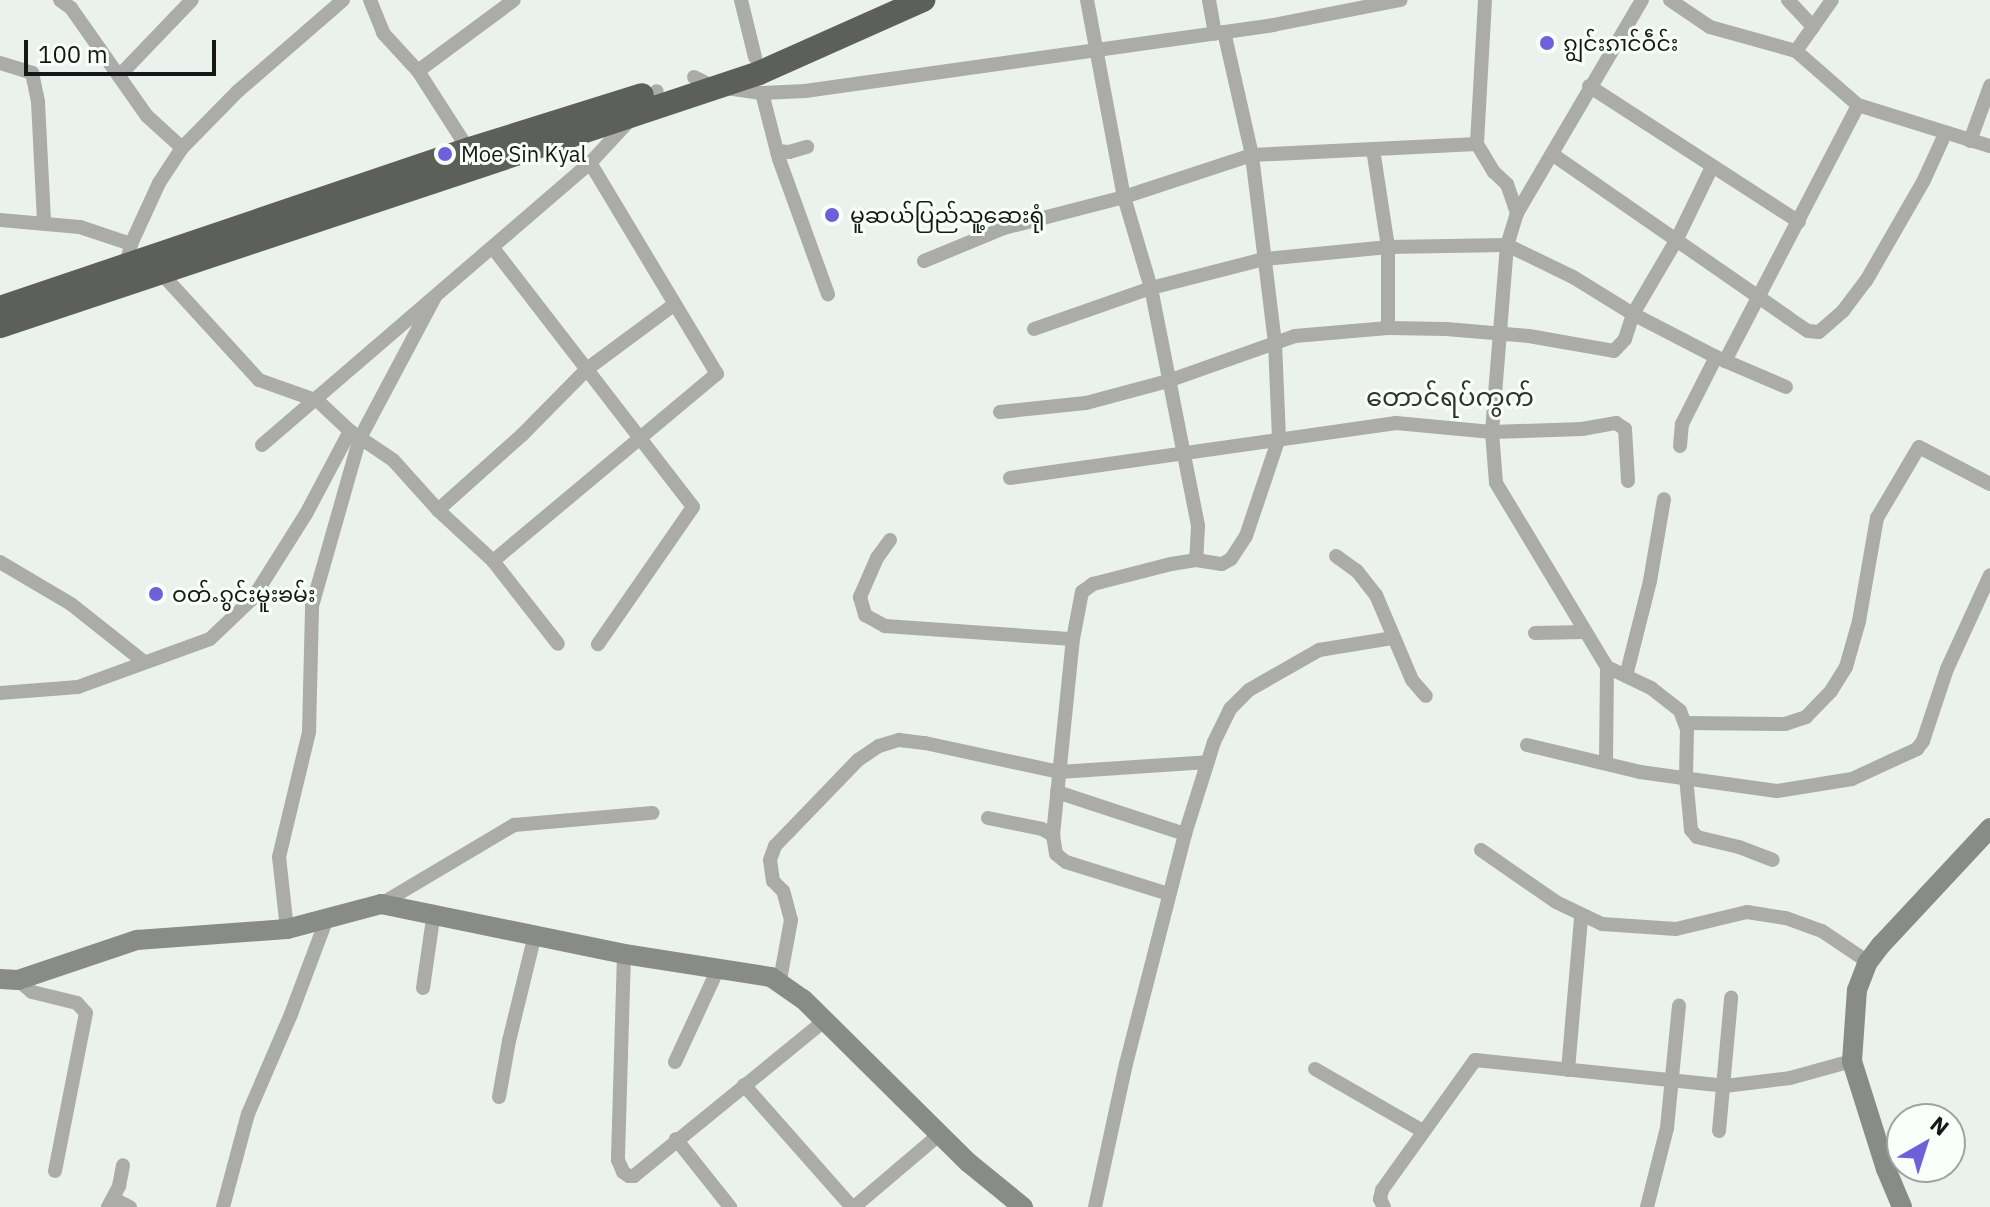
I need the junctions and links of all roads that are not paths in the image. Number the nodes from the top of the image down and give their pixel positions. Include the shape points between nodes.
1 (192, 0) edge
2 (343, 0) edge
3 (370, 0) edge
4 (514, 0) edge
5 (741, 0) edge
6 (882, 0) edge
7 (923, 0) edge
8 (1087, 0) edge
9 (1209, 0) edge
10 (1401, 0) edge
11 (1485, 0) edge
12 (1642, 0) edge
13 (1670, 0) edge
14 (1788, 0) edge
15 (1832, 0) edge
16 (69, 3) edge
17 (1813, 27) junction
18 (1220, 32) junction
19 (1094, 50) junction
20 (1796, 51) junction
21 (755, 57) junction
22 (0, 63) edge
23 (418, 71) junction
24 (119, 76) junction
25 (703, 82) junction
26 (1589, 86) junction
27 (1990, 86) edge
28 (657, 91) junction
29 (762, 93) junction
30 (1858, 105) junction
31 (639, 113) junction
32 (1945, 134) junction
33 (1970, 141) junction
34 (1477, 144) junction
35 (1990, 146) edge
36 (807, 147) dead end
37 (182, 148) junction
38 (1373, 149) junction
39 (777, 151) junction
40 (1552, 154) junction
41 (1252, 155) junction
42 (474, 159) junction
43 (590, 163) junction
44 (1712, 167) junction
45 (1124, 197) junction
46 (1517, 213) junction
47 (0, 220) edge
48 (44, 222) junction
49 (1799, 222) junction
50 (1677, 239) junction
51 (1507, 245) junction
52 (1388, 247) junction
53 (493, 248) junction
54 (128, 255) junction
55 (1264, 259) junction
56 (924, 261) dead end
57 (161, 273) junction
58 (1151, 288) junction
59 (828, 294) dead end
60 (435, 297) junction
61 (1759, 298) junction
62 (675, 304) junction
63 (0, 308) edge
64 (1633, 314) junction
65 (0, 326) edge
66 (1388, 328) junction
67 (1034, 329) dead end
68 (1501, 335) junction
69 (1275, 343) junction
70 (1721, 359) junction
71 (587, 369) junction
72 (1168, 381) junction
73 (1786, 387) dead end
74 (318, 401) junction
75 (1000, 412) dead end
76 (1492, 432) junction
77 (355, 434) junction
78 (640, 438) junction
79 (1279, 438) junction
80 (262, 445) dead end
81 (1680, 446) dead end
82 (1183, 456) junction
83 (1010, 478) dead end
84 (1628, 481) dead end
85 (1990, 484) edge
86 (1664, 499) dead end
87 (438, 510) junction
88 (890, 540) dead end
89 (1336, 556) dead end
90 (1196, 560) junction
91 (493, 561) junction
92 (0, 562) edge
93 (1990, 575) edge
94 (1584, 632) junction
95 (1535, 633) dead end
96 (1392, 638) junction
97 (1073, 639) junction
98 (558, 644) dead end
99 (598, 644) dead end
100 (143, 661) junction
101 (1607, 667) junction
102 (1626, 676) junction
103 (0, 693) edge
104 (1426, 696) dead end
105 (1686, 723) junction
106 (1527, 745) dead end
107 (1208, 762) junction
108 (1606, 763) junction
109 (1059, 772) junction
110 (1686, 777) junction
111 (1057, 792) junction
112 (652, 813) dead end
113 (988, 818) dead end
114 (1990, 828) edge
115 (1185, 834) junction
116 (1053, 835) junction
117 (1481, 850) dead end
118 (1773, 860) dead end
119 (1169, 894) junction
120 (381, 904) junction
121 (434, 912) junction
122 (1581, 917) junction
123 (327, 918) junction
124 (287, 929) junction
125 (535, 934) junction
126 (624, 954) junction
127 (1868, 962) junction
128 (718, 969) junction
129 (9, 980) edge
130 (780, 980) junction
131 (423, 988) dead end
132 (1731, 998) dead end
133 (1679, 1006) dead end
134 (825, 1020) junction
135 (1852, 1061) junction
136 (675, 1062) dead end
137 (1315, 1069) dead end
138 (1568, 1070) junction
139 (1672, 1081) junction
140 (744, 1085) junction
141 (1725, 1086) junction
142 (499, 1097) dead end
143 (1423, 1131) junction
144 (1719, 1131) dead end
145 (939, 1135) junction
146 (676, 1139) junction
147 (123, 1165) dead end
148 (55, 1171) dead end
149 (111, 1203) edge
150 (1381, 1204) edge
151 (130, 1207) edge
152 (223, 1207) edge
153 (730, 1207) edge
154 (853, 1207) edge
155 (1023, 1207) edge
156 (1095, 1207) edge
157 (1647, 1207) edge
158 (1902, 1207) edge

1 - 24 street
2 - 37 street via 238,91
3 - 23 street via 383,33
4 - 23 street
5 - 21 street
6 - 21 highway
7 - 25 highway via 759,73
8 - 19 street
9 - 18 street
10 - 18 street
11 - 34 street
12 - 26 street
13 - 20 street via 1710,27
14 - 17 street
15 - 17 street
16 - 24 street
17 - 20 street
18 - 19 street
18 - 41 street
19 - 29 street
19 - 45 street
20 - 30 street
21 - 25 highway
22 - 48 street via 32,73
23 - 42 street
24 - 37 street via 147,116
25 - 28 highway
25 - 29 street
25 - 31 highway
26 - 40 street
26 - 44 street
27 - 33 street
28 - 31 street
28 - 42 highway
29 - 39 street
30 - 32 street
30 - 49 street
31 - 42 highway
31 - 43 street
32 - 33 street
32 - 61 street via 1866,281 1828,327 1808,331
33 - 35 street
34 - 38 street
34 - 46 street via 1507,184
36 - 39 street
37 - 54 street via 159,183
38 - 41 street
38 - 52 street
39 - 59 street
40 - 46 street
40 - 50 street
41 - 45 street
41 - 55 street
42 - 54 highway
42 - 57 highway
43 - 53 street
43 - 62 street
44 - 49 street
44 - 50 street
45 - 56 street via 1004,228
45 - 58 street
46 - 51 street
47 - 48 street
48 - 54 street via 80,227
49 - 61 street
50 - 61 street
50 - 64 street
51 - 52 street
51 - 64 street
51 - 68 street
52 - 55 street
52 - 66 street
53 - 60 street
53 - 71 street
54 - 63 highway
55 - 58 street
55 - 69 street
57 - 65 highway
57 - 74 street via 259,380
58 - 67 street
58 - 72 street
60 - 74 street
60 - 77 street
61 - 70 street
62 - 71 street
62 - 78 street via 717,374
64 - 68 street via 1625,339 1614,351
64 - 70 street
66 - 68 street
66 - 69 street via 1295,336
68 - 76 street
69 - 72 street
69 - 79 street
70 - 73 street
70 - 81 street via 1682,424
71 - 78 street
71 - 87 street
72 - 75 street via 1086,403
72 - 82 street
74 - 77 street
74 - 80 street
76 - 79 street via 1396,423
76 - 84 street via 1621,425
76 - 94 street via 1496,483
77 - 87 street via 393,460
77 - 100 street via 253,598 210,639
77 - 124 street via 312,606 309,732 279,857
78 - 91 street
78 - 99 street via 693,507
79 - 82 street
79 - 90 street via 1235,554 1222,564
82 - 83 street
82 - 90 street via 1198,526
85 - 105 street via 1919,447 1877,518 1859,621 1846,667 1831,691 1806,717 1785,724
86 - 102 street
87 - 91 street
88 - 97 street via 860,597 865,615 885,626
89 - 96 street via 1376,595
90 - 97 street via 1093,584 1082,592
91 - 98 street
92 - 100 street via 71,604
93 - 110 street via 1917,749 1852,779 1804,789 1777,791
94 - 95 street
94 - 101 street
96 - 104 street
96 - 107 street via 1319,650 1249,690 1230,709
97 - 109 street
100 - 103 street via 78,687
101 - 102 street
101 - 108 street
102 - 105 street via 1671,702
105 - 110 street
106 - 108 street
107 - 109 street
107 - 115 street
108 - 110 street
109 - 111 street
109 - 130 street via 899,740 858,760 775,846 770,860 773,881 783,891 791,920
110 - 118 street via 1689,826 1697,837
111 - 115 street
111 - 116 street
112 - 120 street via 514,825
113 - 116 street
114 - 127 street
115 - 119 street
116 - 119 street via 1056,854 1066,862
117 - 122 street
119 - 156 street
120 - 121 street
120 - 123 street
121 - 125 street
121 - 131 street
122 - 127 street via 1602,924 1676,929 1747,912 1786,918 1822,931
122 - 138 street
123 - 124 street
123 - 152 street via 248,1114
124 - 129 street via 137,940
125 - 126 street
125 - 142 street
126 - 128 street
126 - 146 street via 618,1160 623,1172 634,1176
127 - 135 street via 1857,990
128 - 130 street
128 - 136 street
129 - 148 street via 77,1003 86,1013
130 - 134 street
132 - 141 street
133 - 139 street
134 - 140 street
134 - 145 street
135 - 141 street via 1790,1078
135 - 158 street
137 - 143 street
138 - 139 street
138 - 143 street via 1475,1060
139 - 141 street
139 - 157 street via 1667,1128
140 - 146 street
140 - 154 street
141 - 144 street
143 - 150 street via 1382,1190
145 - 154 street
145 - 155 street
146 - 153 street
147 - 149 street
149 - 151 street

